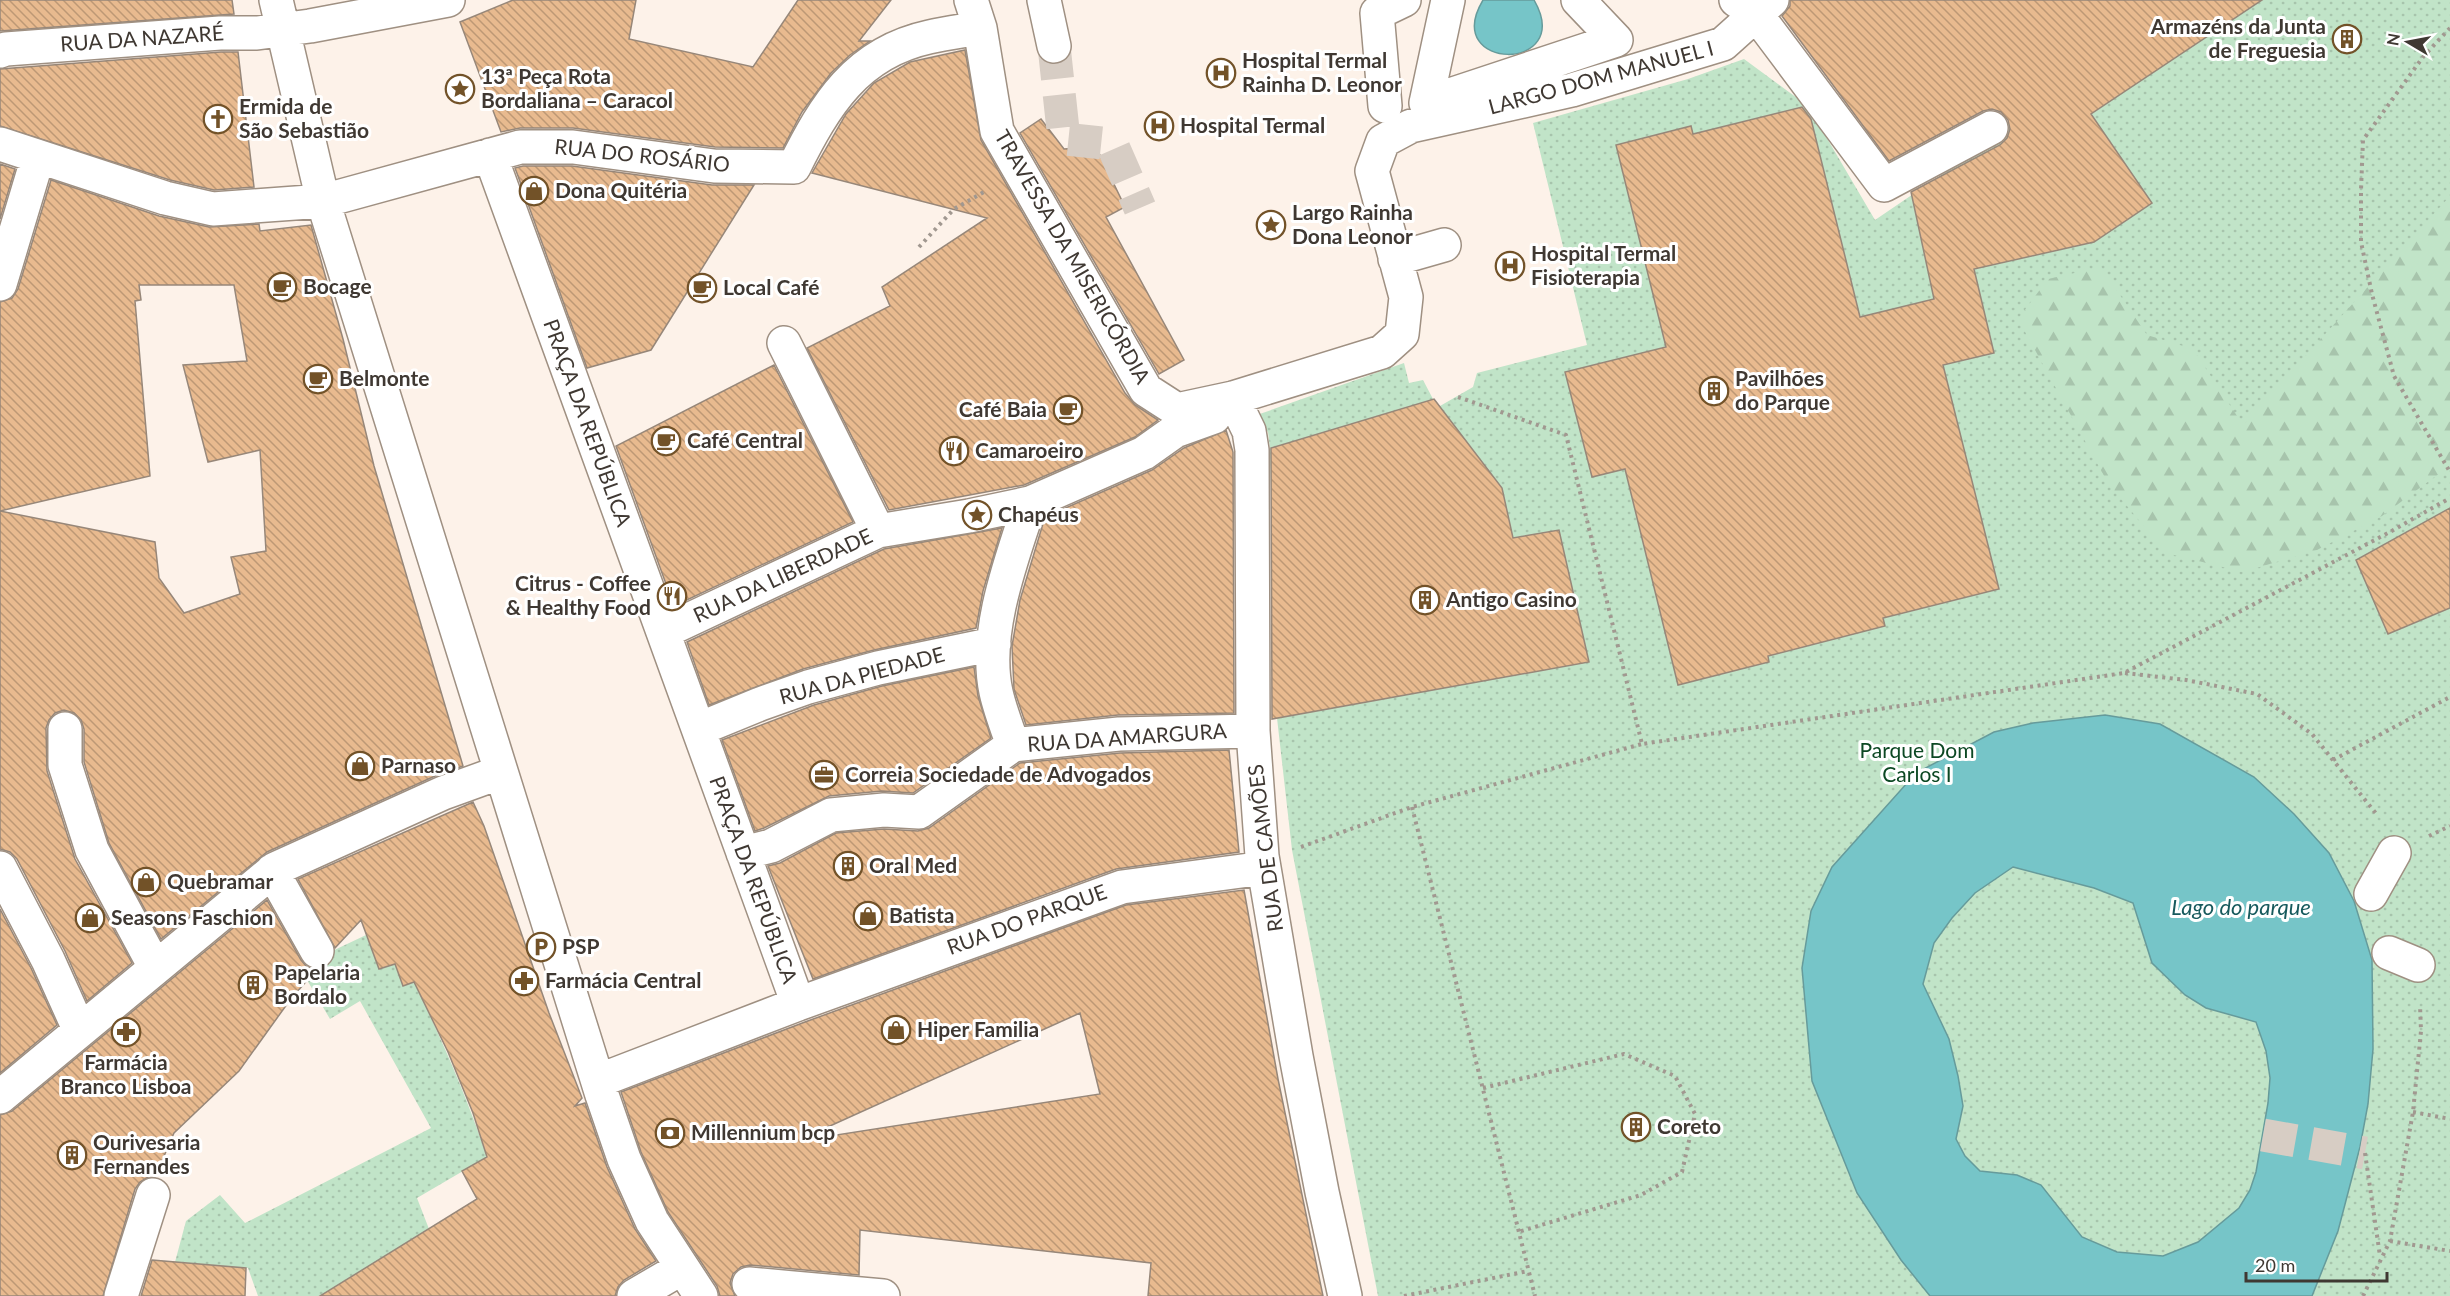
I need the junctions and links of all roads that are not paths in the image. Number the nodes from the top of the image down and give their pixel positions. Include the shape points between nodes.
1 (448, 0) edge
2 (1044, 0) edge
3 (1404, 0) edge
4 (1448, 0) edge
5 (1578, 0) edge
6 (1755, 5) edge
7 (280, 14) edge
8 (975, 14) edge
9 (1054, 46) tunnel mouth
10 (0, 51) edge
11 (1385, 106) dead end
12 (1991, 128) dead end
13 (0, 144) edge
14 (490, 155) junction
15 (38, 157) junction
16 (323, 201) junction
17 (1444, 245) dead end
18 (1395, 259) junction
19 (0, 284) edge
20 (784, 343) dead end
21 (1233, 398) junction
22 (1030, 502) junction
23 (878, 531) junction
24 (663, 632) junction
25 (994, 644) junction
26 (64, 729) dead end
27 (699, 729) junction
28 (1253, 731) junction
29 (1013, 745) junction
30 (501, 771) junction
31 (744, 853) junction
32 (2394, 853) dead end
33 (0, 868) edge
34 (1264, 868) junction
35 (272, 871) junction
36 (2370, 894) dead end
37 (317, 951) dead end
38 (2389, 952) dead end
39 (2418, 965) dead end
40 (155, 967) junction
41 (798, 1004) junction
42 (79, 1029) junction
43 (598, 1080) junction
44 (0, 1097) edge
45 (153, 1195) dead end
46 (682, 1268) junction
47 (749, 1284) dead end
48 (121, 1296) edge
49 (634, 1296) edge
50 (701, 1296) edge
51 (883, 1296) edge
52 (1345, 1296) edge

1 - 7 street, RUA DA NAZARÉ via 310,26
2 - 9 street
3 - 11 street via 1377,13
4 - 5 street via 1426,103 1616,40
6 - 12 street via 1884,185
6 - 18 street, LARGO DOM MANUEL I via 1723,45 1572,90 1411,126 1383,141 1372,171
7 - 10 street, RUA DA NAZARÉ via 257,33
7 - 16 street
8 - 14 street, RUA DO ROSÁRIO via 884,54 847,81 814,126 794,167 714,166 573,147 520,147
8 - 21 street, TRAVESSA DA MISERICÓRDIA via 997,131 1146,390 1176,410
13 - 15 street
14 - 16 street
14 - 24 street, PRAÇA DA REPÚBLICA
15 - 16 street via 165,198 213,209
15 - 19 street
16 - 30 street
17 - 18 street
18 - 21 street via 1406,297 1402,334 1382,352
20 - 23 street
21 - 22 street, RUA DA LIBERDADE via 1226,413 1175,431 1144,453
21 - 28 street, RUA DE CAMÕES via 1249,431 1252,450
22 - 23 street, RUA DA LIBERDADE
22 - 25 street via 1006,575
23 - 24 street, RUA DA LIBERDADE
24 - 27 street, PRAÇA DA REPÚBLICA
25 - 27 street, RUA DA PIEDADE via 808,687
25 - 29 street via 996,690
26 - 40 street via 65,765 92,850
27 - 31 street, PRAÇA DA REPÚBLICA
28 - 29 street, RUA DA AMARGURA via 1119,734
28 - 34 street, RUA DE CAMÕES
29 - 31 street, RUA DA AMARGURA via 919,812 884,810 831,815 771,846
30 - 35 street via 443,793
30 - 43 street
31 - 41 street, PRAÇA DA REPÚBLICA
32 - 36 street
33 - 42 street
34 - 41 street, RUA DO PARQUE via 1122,886
34 - 52 street, RUA DE CAMÕES via 1298,1067
35 - 37 street
35 - 40 street
38 - 39 street
40 - 42 street
41 - 43 street, PRAÇA DA REPÚBLICA
42 - 44 street
43 - 46 street via 624,1159 652,1221
45 - 48 street
46 - 49 street
46 - 50 street
47 - 51 street

